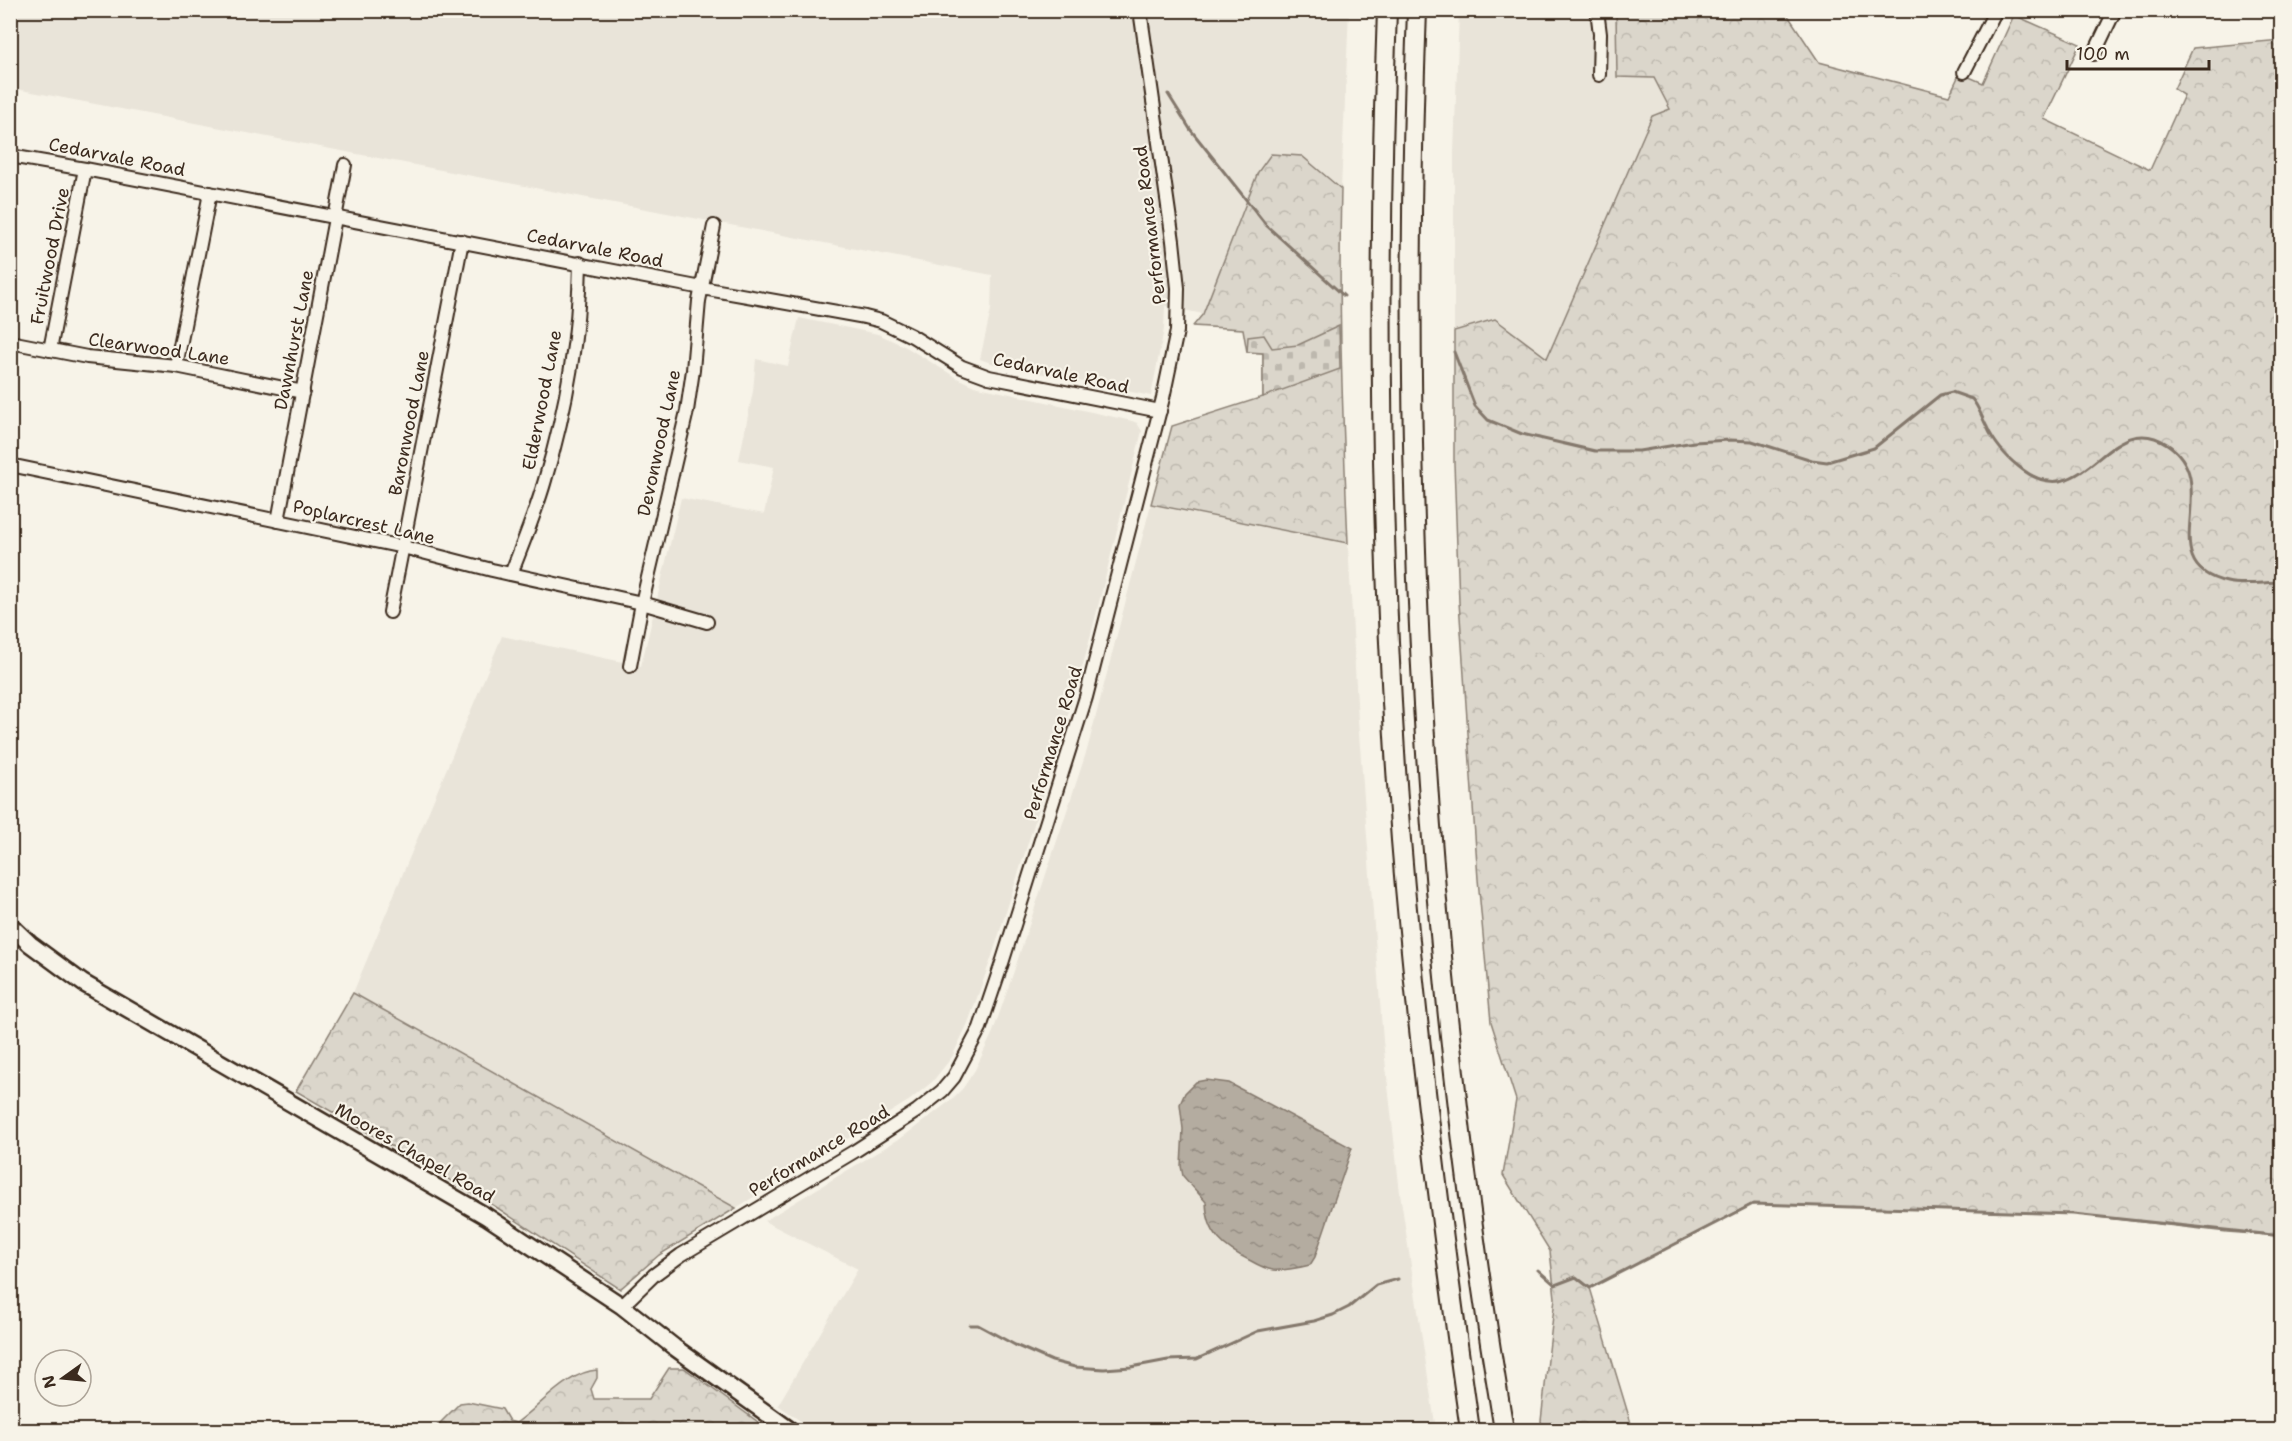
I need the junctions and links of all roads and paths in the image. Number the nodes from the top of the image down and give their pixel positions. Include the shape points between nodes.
1 (1140, 10) edge
2 (1387, 10) edge
3 (1417, 10) edge
4 (1597, 10) edge
5 (1996, 10) edge
6 (2115, 10) edge
7 (2094, 54) dead end
8 (1964, 72) dead end
9 (1599, 75) dead end
10 (10, 156) edge
11 (345, 165) dead end
12 (85, 169) junction
13 (210, 193) junction
14 (335, 216) junction
15 (714, 226) dead end
16 (462, 241) junction
17 (580, 263) junction
18 (702, 288) junction
19 (10, 342) edge
20 (50, 350) junction
21 (176, 366) junction
22 (303, 392) junction
23 (1160, 411) junction
24 (10, 465) edge
25 (278, 521) junction
26 (403, 547) junction
27 (511, 574) junction
28 (642, 603) junction
29 (390, 612) dead end
30 (707, 622) dead end
31 (630, 666) dead end
32 (10, 925) edge
33 (622, 1305) junction
34 (790, 1431) edge
35 (1470, 1431) edge
36 (1504, 1431) edge

1 - 23 street, Performance Road via 1178,288 1177,332
2 - 35 highway via 1381,341 1389,641 1414,988 1438,1207
3 - 36 highway via 1411,314 1419,645 1426,764 1463,1158 1479,1287
4 - 9 street
5 - 8 street
6 - 7 street
10 - 12 street, Cedarvale Road
11 - 14 street, Dawnhurst Lane
12 - 13 street, Cedarvale Road
12 - 20 street, Fruitwood Drive
13 - 14 street, Cedarvale Road
13 - 21 street
14 - 16 street, Cedarvale Road
14 - 22 street, Dawnhurst Lane
15 - 18 street, Devonwood Lane
16 - 17 street, Cedarvale Road
16 - 26 street, Baronwood Lane
17 - 18 street, Cedarvale Road
17 - 27 street, Elderwood Lane via 572,351 557,436
18 - 23 street, Cedarvale Road via 881,321 962,367 989,377
18 - 28 street, Devonwood Lane via 687,411
19 - 20 street, Clearwood Lane
20 - 21 street, Clearwood Lane
21 - 22 street, Clearwood Lane
22 - 25 street, Dawnhurst Lane
23 - 33 street, Performance Road via 1067,762 1004,960 963,1064 949,1084 917,1111 681,1256
24 - 25 street, Poplarcrest Lane
25 - 26 street, Poplarcrest Lane
26 - 27 street, Poplarcrest Lane
26 - 29 street, Baronwood Lane
27 - 28 street, Poplarcrest Lane
28 - 30 street, Poplarcrest Lane
28 - 31 street, Devonwood Lane
32 - 33 main road, Moores Chapel Road via 83,983 486,1216
33 - 34 main road, Moores Chapel Road

